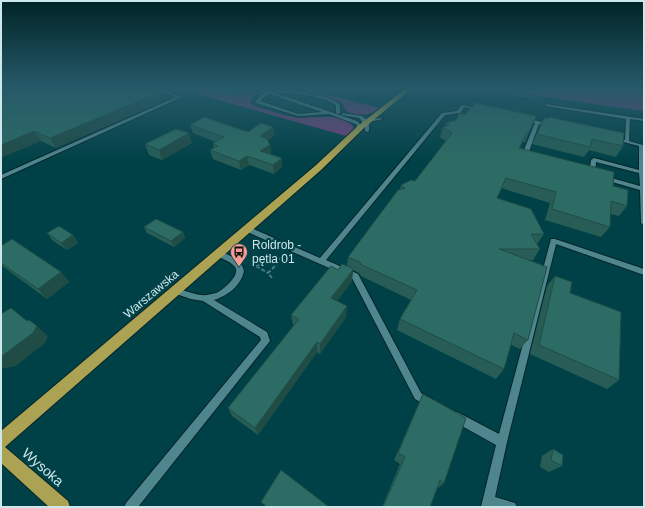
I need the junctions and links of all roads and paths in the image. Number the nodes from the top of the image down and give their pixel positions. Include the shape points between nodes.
1 (145, 113) edge
2 (291, 113) edge
3 (330, 113) joint
4 (338, 113) edge
5 (383, 113) edge
6 (453, 113) edge
7 (596, 113) edge
8 (360, 117) junction
9 (378, 117) junction
10 (628, 117) junction
11 (523, 119) edge
12 (644, 120) edge
13 (355, 122) junction
14 (367, 122) junction
15 (538, 122) junction
16 (553, 125) edge
17 (357, 131) junction
18 (367, 131) junction
19 (605, 137) edge
20 (627, 142) junction
21 (531, 159) edge
22 (318, 168) junction
23 (642, 172) junction
24 (584, 173) edge
25 (592, 175) junction
26 (1, 177) edge
27 (643, 192) edge
28 (644, 223) edge
29 (247, 229) junction
30 (292, 249) junction
31 (219, 254) junction
32 (284, 257) junction
33 (321, 261) junction
34 (251, 263) dead end
35 (256, 266) junction
36 (644, 272) edge
37 (268, 273) junction
38 (272, 278) dead end
39 (176, 291) junction
40 (205, 298) junction
41 (1, 441) edge
42 (502, 442) junction
43 (1, 453) edge
44 (488, 504) edge
45 (62, 507) edge
46 (130, 507) edge
47 (511, 507) edge

1 - 26 lane
2 - 3 lane via 298,115
3 - 13 lane
4 - 8 lane
5 - 9 main road, Warszawska
6 - 33 lane via 444,114
7 - 10 lane
8 - 9 lane
8 - 14 lane
9 - 14 main road, Warszawska
9 - 18 main road, Warszawska
10 - 12 lane
10 - 20 lane
11 - 15 lane
13 - 14 lane
13 - 17 lane via 359,125
14 - 17 main road, Warszawska
14 - 18 lane
15 - 16 lane
15 - 21 lane via 523,157
17 - 22 main road, Warszawska
18 - 22 main road, Warszawska
19 - 20 lane
20 - 23 lane via 641,145
22 - 29 main road, Warszawska
23 - 25 lane via 594,160
23 - 27 lane
24 - 25 lane
25 - 27 lane
27 - 28 lane
29 - 30 lane
29 - 31 main road, Warszawska
30 - 32 path
30 - 33 lane
31 - 39 main road, Warszawska
31 - 40 lane via 234,262 241,272 239,278 223,293
32 - 35 path
32 - 37 path
33 - 42 lane via 355,276 418,396
34 - 35 path
35 - 37 path
36 - 42 lane via 553,241
37 - 38 path
39 - 40 lane
39 - 41 main road, Warszawska
40 - 46 lane via 264,335 266,341
42 - 44 lane
43 - 45 main road, Wysoka
44 - 47 lane

